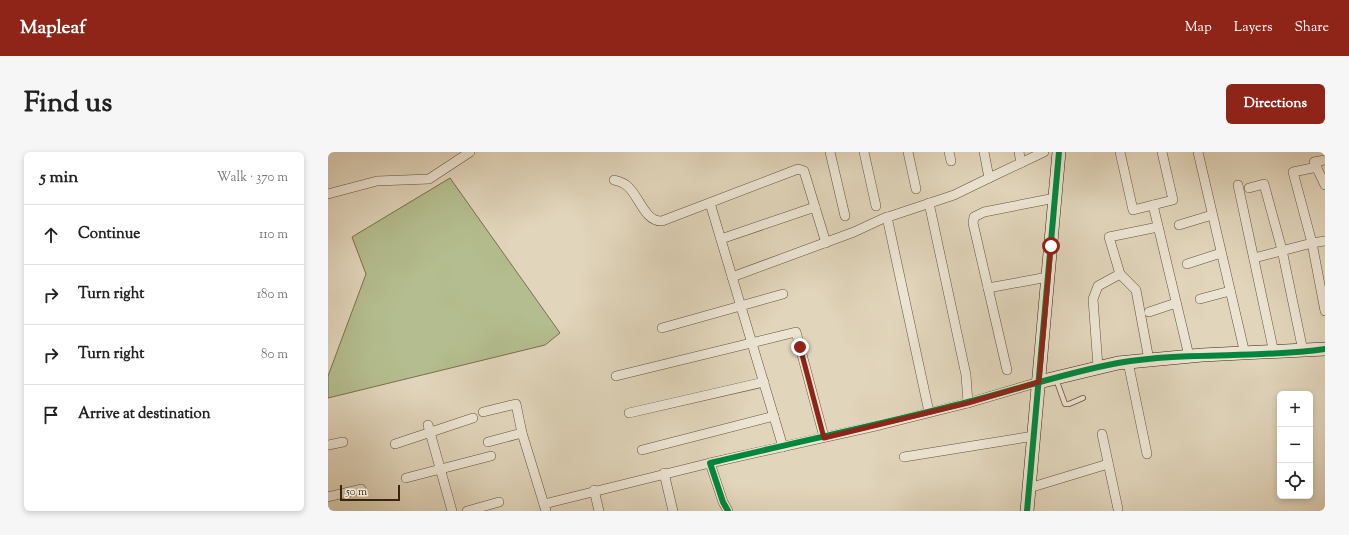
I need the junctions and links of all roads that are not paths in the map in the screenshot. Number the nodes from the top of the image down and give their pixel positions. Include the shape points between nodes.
1 (470, 152) edge
2 (830, 152) edge
3 (864, 152) edge
4 (908, 152) edge
5 (984, 152) edge
6 (1019, 152) edge
7 (1044, 152) edge
8 (1059, 152) edge
9 (1120, 152) edge
10 (1162, 152) edge
11 (1198, 152) edge
12 (1314, 152) edge
13 (1325, 160) edge
14 (1021, 163) junction
15 (1316, 165) junction
16 (989, 178) junction
17 (614, 180) dead end
18 (1238, 185) dead end
19 (1325, 185) edge
20 (1249, 188) dead end
21 (916, 189) dead end
22 (328, 194) edge
23 (1055, 198) junction
24 (710, 203) junction
25 (929, 203) junction
26 (1153, 205) junction
27 (876, 206) dead end
28 (815, 207) junction
29 (1212, 215) junction
30 (845, 216) dead end
31 (887, 217) junction
32 (1179, 225) dead end
33 (1158, 227) junction
34 (721, 239) junction
35 (1325, 240) edge
36 (826, 242) junction
37 (1312, 243) junction
38 (1282, 250) junction
39 (1221, 254) junction
40 (1254, 258) junction
41 (1187, 264) dead end
42 (1120, 274) junction
43 (732, 277) junction
44 (1048, 277) junction
45 (988, 288) junction
46 (1230, 291) junction
47 (783, 294) dead end
48 (1200, 299) dead end
49 (1176, 303) junction
50 (741, 306) junction
51 (1325, 311) edge
52 (1149, 312) dead end
53 (662, 328) dead end
54 (752, 344) junction
55 (1325, 350) edge
56 (1303, 352) junction
57 (1274, 353) junction
58 (1245, 354) junction
59 (1189, 356) junction
60 (1149, 360) junction
61 (1128, 362) junction
62 (1098, 367) junction
63 (1007, 370) dead end
64 (616, 376) dead end
65 (1055, 378) junction
66 (764, 382) junction
67 (1039, 382) junction
68 (1083, 398) dead end
69 (968, 403) junction
70 (483, 412) dead end
71 (929, 412) junction
72 (629, 413) dead end
73 (774, 416) junction
74 (473, 418) dead end
75 (429, 428) junction
76 (522, 433) junction
77 (1102, 434) dead end
78 (1034, 436) junction
79 (824, 438) junction
80 (343, 442) dead end
81 (488, 442) dead end
82 (395, 444) dead end
83 (328, 445) edge
84 (783, 447) junction
85 (642, 450) dead end
86 (1147, 454) dead end
87 (491, 456) dead end
88 (904, 457) dead end
89 (710, 463) junction
90 (1108, 464) junction
91 (440, 469) junction
92 (664, 473) junction
93 (406, 478) dead end
94 (1029, 488) junction
95 (361, 489) dead end
96 (594, 490) junction
97 (328, 497) edge
98 (499, 502) dead end
99 (545, 507) edge
100 (1118, 510) dead end
101 (452, 511) edge
102 (467, 511) edge
103 (600, 511) edge
104 (673, 511) edge
105 (728, 511) edge
106 (1027, 511) edge

1 - 22 street via 429,179 377,181
2 - 30 street
3 - 27 street
4 - 21 street
5 - 16 street
6 - 14 street
7 - 14 street
8 - 23 street
9 - 26 street via 1132,210
10 - 26 street via 1173,200
11 - 29 street
12 - 15 street
13 - 15 street
14 - 16 street
15 - 19 street
15 - 37 street via 1293,172
16 - 25 street via 954,195
17 - 24 street via 625,184 656,221
18 - 40 street
20 - 38 street via 1264,184
23 - 44 street
23 - 45 street via 984,212 974,217 973,223
24 - 28 street via 798,169 804,171
24 - 34 street
25 - 31 street
25 - 69 street via 966,375
26 - 33 street
28 - 34 street
28 - 36 street
29 - 32 street
29 - 39 street
31 - 36 street
31 - 71 street
33 - 42 street via 1109,237
33 - 49 street
34 - 43 street
35 - 37 street
36 - 43 street
37 - 38 street
37 - 51 street
38 - 40 street
38 - 56 street
39 - 41 street
39 - 46 street
40 - 57 street
42 - 60 street via 1136,290
42 - 62 street via 1098,286 1094,299
43 - 50 street
44 - 45 street
44 - 67 street
45 - 63 street
46 - 48 street
46 - 58 street
47 - 50 street
49 - 52 street
49 - 59 street
50 - 53 street
50 - 54 street
54 - 64 street
54 - 66 street
54 - 79 street via 796,332
55 - 56 street
56 - 57 street
57 - 58 street
58 - 59 street
59 - 60 street
60 - 61 street
61 - 62 street
61 - 86 street
62 - 65 street
65 - 67 street
65 - 68 lane via 1065,404
66 - 72 street
66 - 73 street
67 - 69 street
67 - 78 street
69 - 71 street
70 - 76 street via 516,404
71 - 79 street
73 - 84 street
73 - 85 street
74 - 75 street
75 - 82 street
75 - 91 street
76 - 81 street
76 - 99 street
77 - 90 street
78 - 88 street
78 - 94 street
79 - 84 street
80 - 83 street
84 - 89 street
87 - 91 street
89 - 92 street
89 - 105 street
90 - 94 street
90 - 100 street
91 - 93 street
91 - 101 street
92 - 96 street
92 - 104 street
94 - 106 street
95 - 97 street
96 - 99 street
96 - 103 street
98 - 102 street

